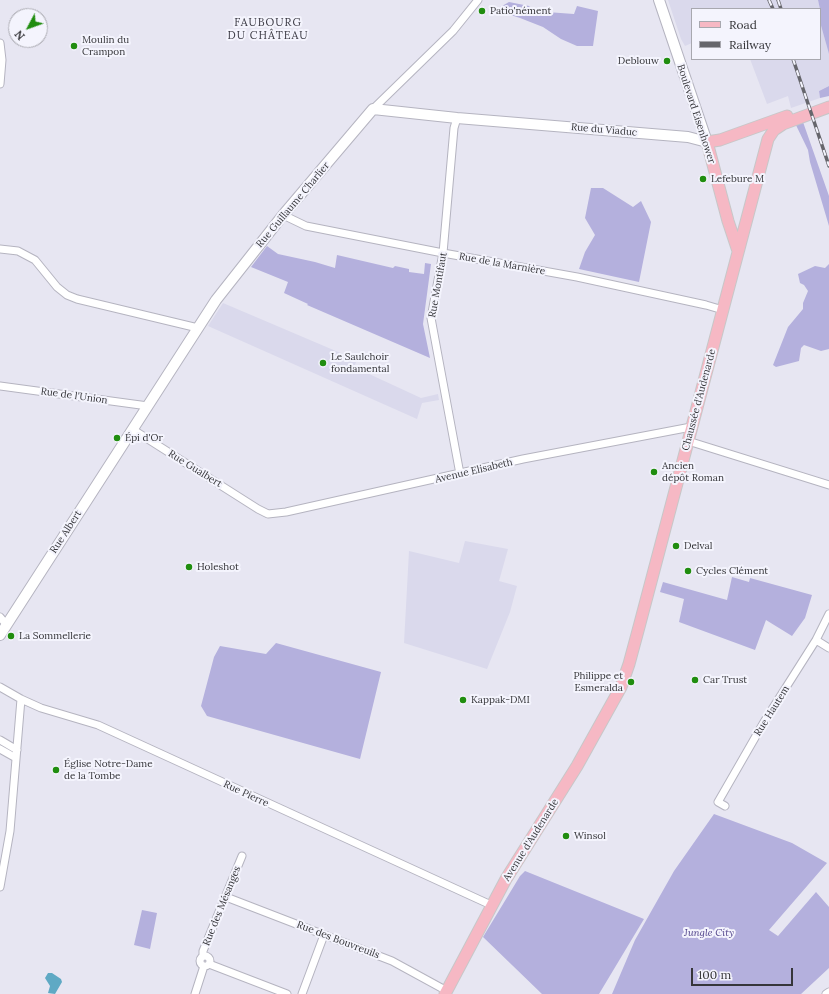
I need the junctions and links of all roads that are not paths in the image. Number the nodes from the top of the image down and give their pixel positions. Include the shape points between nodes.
1 (478, 0) edge
2 (659, 0) edge
3 (0, 43) edge
4 (0, 84) edge
5 (829, 101) edge
6 (829, 108) edge
7 (373, 109) junction
8 (457, 118) junction
9 (759, 126) junction
10 (768, 139) junction
11 (707, 142) junction
12 (283, 216) junction
13 (744, 226) junction
14 (730, 228) junction
15 (0, 249) edge
16 (738, 252) junction
17 (444, 253) junction
18 (723, 310) junction
19 (198, 328) junction
20 (0, 386) edge
21 (148, 406) junction
22 (691, 427) junction
23 (132, 429) junction
24 (688, 440) junction
25 (460, 474) junction
26 (829, 485) edge
27 (258, 509) joint
28 (829, 614) edge
29 (3, 621) edge
30 (0, 635) edge
31 (816, 640) junction
32 (829, 648) edge
33 (0, 687) edge
34 (621, 687) joint
35 (21, 699) junction
36 (0, 740) edge
37 (0, 749) edge
38 (17, 750) junction
39 (16, 758) junction
40 (725, 806) dead end
41 (242, 856) dead end
42 (0, 887) edge
43 (226, 897) junction
44 (491, 905) junction
45 (324, 935) junction
46 (206, 965) junction
47 (829, 992) edge
48 (446, 993) edge
49 (195, 994) edge
50 (287, 994) edge
51 (301, 994) edge
52 (826, 994) edge

1 - 7 street, Rue Guillaume Charlier via 453,30
2 - 11 street, Boulevard Eisenhower
3 - 4 street
5 - 9 main road, Rue du Viaduc
6 - 10 main road via 783,124 774,130
7 - 8 street, Rue du Viaduc
7 - 12 street, Rue Guillaume Charlier
8 - 11 street, Rue du Viaduc via 688,137
8 - 17 street, Rue Montifaut via 454,128
9 - 10 main road via 767,134
9 - 11 main road, Rue du Viaduc
10 - 13 main road, Chaussée d'Audenarde
11 - 14 main road, Boulevard Eisenhower
12 - 17 street, Rue de la Marnière via 306,226
12 - 19 street, Rue Guillaume Charlier via 221,294
13 - 14 street via 734,231
13 - 16 main road, Chaussée d'Audenarde
14 - 16 main road
15 - 19 street via 18,251 35,260 57,287 77,299
16 - 18 main road, Chaussée d'Audenarde
17 - 18 street, Rue de la Marnière via 577,277
17 - 25 street, Rue Montifaut via 430,318
18 - 22 main road, Chaussée d'Audenarde
19 - 21 street, Rue Guillaume Charlier
20 - 21 street, Rue de l'Union
21 - 23 street, Rue Guillaume Charlier
22 - 24 main road, Chaussée d'Audenarde
22 - 25 street, Avenue Elisabeth
23 - 27 street, Rue Gualbert
23 - 29 street, Rue Albert
24 - 26 street
24 - 34 main road, Chaussée d'Audenarde
25 - 27 street, Avenue Elisabeth via 286,512 268,514
28 - 31 street, Rue Hautem
29 - 30 street, Rue Albert
31 - 32 street
31 - 40 street, Rue Hautem via 764,722 718,802
33 - 35 street, Rue Pierre
34 - 44 main road, Avenue d'Audenarde via 577,766
35 - 38 street
35 - 44 street, Rue Pierre via 41,708 98,725
36 - 38 street
37 - 39 street
38 - 39 street
39 - 42 street via 10,831
41 - 43 street, Rue des Mésanges
43 - 45 street, Rue des Bouvreuils
43 - 46 street, Rue des Mésanges via 203,951 203,956 209,958
44 - 48 main road, Avenue d'Audenarde
45 - 48 street, Rue des Bouvreuils via 392,961
45 - 51 street
46 - 49 street
46 - 50 street
47 - 52 street

